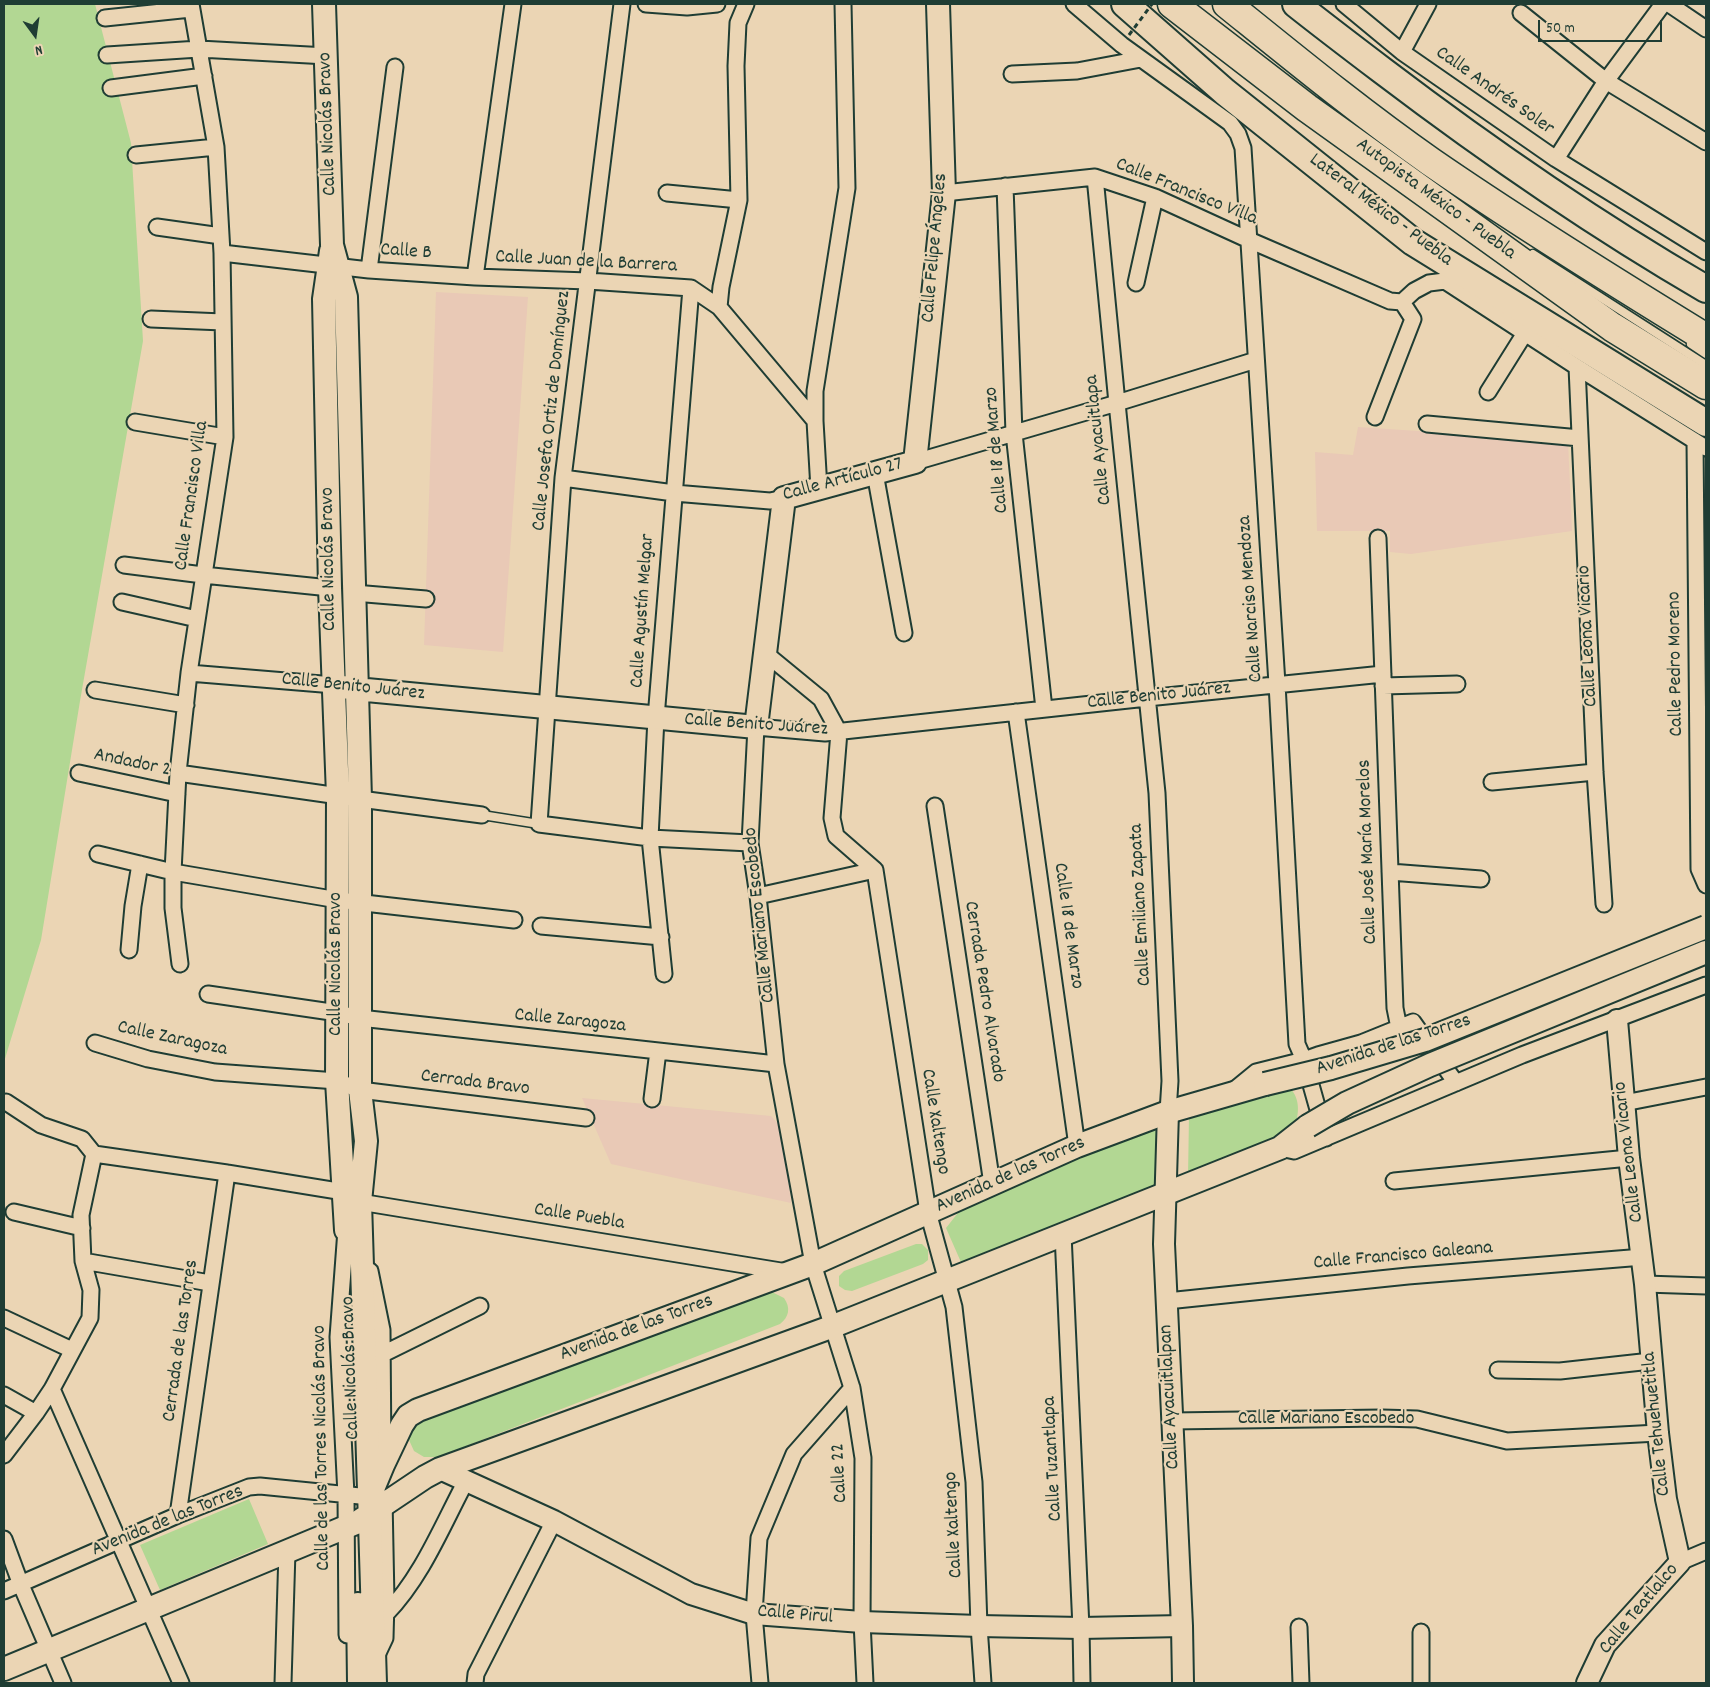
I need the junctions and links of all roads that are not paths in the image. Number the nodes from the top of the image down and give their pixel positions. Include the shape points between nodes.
1 (324, 4) edge
2 (513, 4) edge
3 (622, 4) edge
4 (646, 4) edge
5 (717, 4) edge
6 (746, 4) edge
7 (843, 4) edge
8 (938, 4) edge
9 (1074, 4) edge
10 (1081, 4) edge
11 (1124, 4) edge
12 (1172, 4) edge
13 (1228, 4) edge
14 (1296, 4) edge
15 (1344, 4) edge
16 (1428, 4) edge
17 (1663, 4) edge
18 (1669, 4) edge
19 (191, 6) edge
20 (1521, 13) dead end
21 (105, 18) dead end
22 (1096, 22) junction
23 (1706, 29) edge
24 (199, 49) junction
25 (1402, 52) junction
26 (107, 55) dead end
27 (327, 56) junction
28 (1142, 59) junction
29 (395, 67) dead end
30 (1012, 74) dead end
31 (204, 76) junction
32 (1281, 77) dead end
33 (1606, 82) junction
34 (111, 88) dead end
35 (1248, 126) junction
36 (1706, 142) edge
37 (216, 147) junction
38 (136, 155) dead end
39 (1556, 159) junction
40 (1095, 177) junction
41 (1443, 181) dead end
42 (1005, 186) junction
43 (667, 193) dead end
44 (944, 193) junction
45 (1155, 197) junction
46 (739, 200) junction
47 (1450, 200) dead end
48 (157, 227) dead end
49 (221, 236) junction
50 (1249, 240) junction
51 (1524, 248) dead end
52 (1706, 252) edge
53 (222, 253) junction
54 (333, 260) junction
55 (1567, 262) dead end
56 (369, 270) junction
57 (475, 278) junction
58 (588, 281) junction
59 (1136, 283) dead end
60 (691, 288) junction
61 (1706, 289) edge
62 (1402, 302) junction
63 (719, 307) junction
64 (151, 320) dead end
65 (223, 322) junction
66 (1525, 333) junction
67 (1694, 338) edge
68 (1706, 354) edge
69 (1256, 360) junction
70 (1706, 365) edge
71 (1577, 367) junction
72 (1706, 386) edge
73 (1488, 392) dead end
74 (1116, 403) junction
75 (1376, 416) dead end
76 (815, 421) junction
77 (135, 422) dead end
78 (1427, 424) dead end
79 (1014, 433) junction
80 (225, 437) junction
81 (1702, 437) edge
82 (1580, 438) junction
83 (915, 462) junction
84 (876, 473) junction
85 (563, 478) junction
86 (819, 489) junction
87 (674, 494) junction
88 (784, 498) junction
89 (1378, 538) dead end
90 (124, 565) dead end
91 (203, 575) junction
92 (330, 588) junction
93 (354, 593) junction
94 (426, 599) dead end
95 (122, 602) dead end
96 (197, 618) junction
97 (904, 633) dead end
98 (766, 653) junction
99 (189, 673) junction
100 (1383, 680) junction
101 (334, 684) junction
102 (1277, 684) junction
103 (1457, 684) dead end
104 (96, 690) dead end
105 (356, 690) junction
106 (1147, 698) junction
107 (186, 705) junction
108 (547, 708) junction
109 (1044, 709) junction
110 (1016, 712) junction
111 (656, 718) junction
112 (756, 728) junction
113 (839, 732) junction
114 (1595, 772) junction
115 (79, 773) dead end
116 (178, 773) junction
117 (1492, 782) dead end
118 (177, 794) junction
119 (338, 795) junction
120 (360, 799) junction
121 (935, 806) dead end
122 (482, 815) joint
123 (538, 824) junction
124 (650, 838) junction
125 (750, 843) junction
126 (98, 854) dead end
127 (140, 864) junction
128 (874, 870) junction
129 (173, 872) junction
130 (1390, 872) junction
131 (1481, 878) dead end
132 (1706, 885) edge
133 (758, 896) junction
134 (338, 900) junction
135 (360, 904) junction
136 (1604, 904) dead end
137 (514, 920) dead end
138 (541, 926) dead end
139 (1706, 926) edge
140 (661, 937) junction
141 (129, 950) dead end
142 (1706, 952) edge
143 (180, 964) dead end
144 (664, 974) dead end
145 (1706, 985) edge
146 (208, 994) dead end
147 (338, 1013) junction
148 (360, 1018) junction
149 (1617, 1020) junction
150 (1400, 1028) junction
151 (95, 1043) dead end
152 (658, 1051) junction
153 (1304, 1060) junction
154 (776, 1064) junction
155 (337, 1081) junction
156 (1456, 1083) junction
157 (1706, 1086) edge
158 (360, 1090) junction
159 (1227, 1095) junction
160 (652, 1099) dead end
161 (6, 1102) dead end
162 (1624, 1103) junction
163 (1168, 1112) junction
164 (586, 1118) dead end
165 (1317, 1132) junction
166 (1077, 1146) junction
167 (94, 1154) junction
168 (1629, 1158) junction
169 (227, 1173) junction
170 (1394, 1181) dead end
171 (992, 1184) junction
172 (1165, 1193) junction
173 (352, 1197) junction
174 (14, 1212) dead end
175 (928, 1212) junction
176 (82, 1228) junction
177 (353, 1228) junction
178 (1063, 1234) junction
179 (1643, 1257) junction
180 (84, 1261) junction
181 (813, 1264) junction
182 (791, 1272) junction
183 (946, 1280) junction
184 (210, 1283) junction
185 (1646, 1284) junction
186 (1706, 1286) edge
187 (1167, 1301) junction
188 (480, 1306) dead end
189 (4, 1318) edge
190 (831, 1327) junction
191 (72, 1350) junction
192 (383, 1354) junction
193 (1651, 1361) junction
194 (1498, 1370) dead end
195 (852, 1388) junction
196 (52, 1389) junction
197 (4, 1395) edge
198 (36, 1413) junction
199 (1172, 1421) junction
200 (1658, 1433) junction
201 (4, 1455) edge
202 (383, 1465) junction
203 (440, 1469) junction
204 (466, 1480) junction
205 (362, 1508) junction
206 (178, 1514) junction
207 (554, 1521) junction
208 (4, 1539) edge
209 (119, 1541) junction
210 (287, 1551) junction
211 (1706, 1551) edge
212 (1680, 1562) junction
213 (21, 1585) junction
214 (4, 1591) edge
215 (149, 1608) junction
216 (386, 1614) junction
217 (754, 1614) junction
218 (862, 1622) junction
219 (979, 1626) junction
220 (1182, 1626) junction
221 (1299, 1627) dead end
222 (1081, 1628) junction
223 (1421, 1632) dead end
224 (50, 1651) junction
225 (364, 1668) edge
226 (4, 1669) edge
227 (63, 1683) edge
228 (181, 1683) edge
229 (283, 1683) edge
230 (376, 1683) edge
231 (475, 1683) edge
232 (760, 1683) edge
233 (864, 1683) edge
234 (983, 1683) edge
235 (1082, 1683) edge
236 (1183, 1683) edge
237 (1301, 1683) edge
238 (1421, 1683) edge
239 (1587, 1683) edge

1 - 27 main road, Calle Nicolás Bravo
2 - 57 street
3 - 58 street, Calle Josefa Ortiz de Domínguez
4 - 5 street via 688,7
6 - 46 street via 738,23 736,58
7 - 76 street via 847,188 816,391
8 - 44 main road, Calle Felipe Ángeles
9 - 22 street
10 - 22 street
11 - 35 highway, Lateral México - Puebla via 1225,92
12 - 72 highway, Autopista México - Puebla via 1307,108 1612,328
13 - 67 highway, Autopista México - Puebla via 1430,161
14 - 61 highway via 1511,165
15 - 25 street, Calle Andrés Soler
16 - 25 street
17 - 33 street, Calle Andrés Soler
18 - 23 street
19 - 21 street
19 - 24 street, Calle Francisco Villa
20 - 33 street
22 - 28 street
24 - 26 street
24 - 27 street
24 - 31 street, Calle Francisco Villa
25 - 39 street, Calle Andrés Soler
27 - 54 main road, Calle Nicolás Bravo
28 - 30 street via 1077,71
28 - 35 street via 1230,123
29 - 56 street
31 - 34 street
31 - 37 street, Calle Francisco Villa
32 - 47 lane via 1408,174
33 - 36 street
33 - 39 street, Calle Andrés Soler
35 - 50 street, Calle Narciso Mendoza via 1243,148
35 - 81 highway, Lateral México - Puebla
37 - 38 street
37 - 49 street, Calle Francisco Villa
39 - 52 street
40 - 42 street, Calle Francisco Villa
40 - 45 street, Calle Francisco Villa
40 - 74 street, Calle Ayacuitlapa
41 - 55 lane
42 - 44 street, Calle Francisco Villa
42 - 79 street, Calle 18 de Marzo
43 - 46 street
44 - 83 main road, Calle Felipe Ángeles
45 - 50 street, Calle Francisco Villa
45 - 59 street
46 - 63 street
48 - 49 street
49 - 53 street, Calle Francisco Villa
50 - 62 street, Calle Francisco Villa via 1390,301
50 - 69 street, Calle Narciso Mendoza
51 - 70 lane
53 - 54 street, Calle B
53 - 65 street, Calle Francisco Villa
54 - 56 street, Calle B
54 - 92 main road, Calle Nicolás Bravo via 324,298
54 - 93 main road, Calle Nicolás Bravo via 346,297
56 - 57 street, Calle B
57 - 58 street, Calle Juan de la Barrera
58 - 60 street, Calle Juan de la Barrera
58 - 85 street, Calle Josefa Ortiz de Domínguez
60 - 63 street, Calle Juan de la Barrera
60 - 87 street, Calle Agustín Melgar
62 - 66 street via 1429,283 1446,281
62 - 75 street via 1413,319
63 - 76 street, Calle Juan de la Barrera
64 - 65 street
65 - 80 street, Calle Francisco Villa
66 - 71 street
66 - 73 street
67 - 68 lane
69 - 74 street, Calle Artículo 27
69 - 102 street, Calle Narciso Mendoza
71 - 81 street
71 - 82 street, Calle Leona Vicario
74 - 79 street, Calle Artículo 27
74 - 106 street, Calle Ayacuitlapa
76 - 86 street
77 - 80 street
78 - 82 street
79 - 83 street, Calle Artículo 27
79 - 109 street, Calle 18 de Marzo
80 - 91 street, Calle Francisco Villa
81 - 132 street, Calle Pedro Moreno via 1699,869
82 - 114 street, Calle Leona Vicario
83 - 84 main road, Calle Artículo 27
84 - 86 main road, Calle Artículo 27
84 - 97 street
85 - 87 street, Calle Artículo 27
85 - 108 street, Calle Josefa Ortiz de Domínguez
86 - 88 main road, Calle Artículo 27
87 - 88 street, Calle Artículo 27 via 770,501
87 - 111 street, Calle Agustín Melgar
88 - 98 main road, Calle Mariano Escobedo
89 - 100 street, Calle José María Morelos
90 - 91 street
91 - 92 street
91 - 96 street, Calle Francisco Villa
92 - 101 main road, Calle Nicolás Bravo
93 - 94 street
93 - 105 main road, Calle Nicolás Bravo
95 - 96 street
96 - 99 street, Calle Francisco Villa
98 - 112 main road, Calle Mariano Escobedo
98 - 113 street via 821,699
99 - 101 street, Calle Benito Juárez
99 - 107 street, Calle Francisco Villa
100 - 102 street, Calle Benito Juárez
100 - 103 street, Calle Benito Juárez
100 - 130 street, Calle José María Morelos
101 - 105 main road, Calle Benito Juárez
101 - 119 main road, Calle Nicolás Bravo
102 - 106 street, Calle Benito Juárez
102 - 153 street, Calle Narciso Mendoza via 1298,1044
104 - 107 street
105 - 108 main road, Calle Benito Juárez
105 - 120 main road, Calle Nicolás Bravo
106 - 109 street, Calle Benito Juárez
106 - 163 street, Calle Emiliano Zapata via 1157,794 1170,1081
107 - 116 street, Calle Francisco Villa
108 - 111 main road, Calle Benito Juárez
108 - 123 street, Calle Josefa Ortiz de Domínguez
109 - 110 street, Calle Benito Juárez
110 - 113 street, Calle Benito Juárez
110 - 166 street, Calle 18 de Marzo
111 - 112 main road, Calle Benito Juárez
111 - 124 street, Calle Agustín Melgar
112 - 113 street, Calle Benito Juárez via 826,734
112 - 125 street, Calle Mariano Escobedo
113 - 128 street via 832,818 836,836
114 - 117 street
114 - 136 street, Calle Leona Vicario
115 - 118 street, Andador 2
116 - 118 street, Calle Francisco Villa
116 - 119 street
118 - 129 street, Calle Francisco Villa
119 - 120 street
119 - 134 main road, Calle Nicolás Bravo
120 - 122 street
120 - 135 main road, Calle Nicolás Bravo
121 - 171 street, Cerrada Pedro Alvarado
122 - 123 lane
123 - 124 street
124 - 125 street
124 - 140 street, Calle Agustín Melgar
125 - 133 street, Calle Mariano Escobedo
126 - 127 street
127 - 129 street
127 - 141 street
128 - 133 street
128 - 175 street, Calle Xaltengo
129 - 134 street
129 - 143 street, Calle Francisco Villa via 172,908
130 - 131 street
130 - 150 street, Calle José María Morelos via 1395,1008
133 - 154 street, Calle Mariano Escobedo
134 - 135 street
134 - 147 main road, Calle Nicolás Bravo
135 - 137 street, Calle Nicolás Bravo
135 - 148 main road, Calle Nicolás Bravo
138 - 140 street
139 - 159 main road, Avenida de las Torres, bridge via 1425,1040
140 - 144 street, Calle Agustín Melgar
142 - 165 main road, Avenida de las Torres, bridge via 1430,1064 1348,1103
145 - 149 street
146 - 147 street, Calle Zaragoza
147 - 148 street, Calle Zaragoza
147 - 155 main road, Calle Nicolás Bravo
148 - 152 street, Calle Zaragoza
148 - 158 main road, Calle Nicolás Bravo
149 - 156 street via 1522,1054
149 - 162 street, Calle Leona Vicario
150 - 153 street
150 - 156 street via 1414,1022
151 - 155 street, Calle Zaragoza via 148,1059 215,1072
152 - 154 street, Calle Zaragoza
152 - 160 street
153 - 159 street via 1256,1072
153 - 165 street, Calle Narciso Mendoza
154 - 181 street, Calle Mariano Escobedo
155 - 158 street, Calle Zaragoza
155 - 173 main road, Calle Nicolás Bravo
156 - 165 street
157 - 162 street
158 - 164 street, Cerrada Bravo
158 - 173 main road, Calle Nicolás Bravo via 366,1141
159 - 163 main road, Avenida de las Torres
161 - 167 street via 41,1125 82,1139
162 - 168 street, Calle Leona Vicario
163 - 166 main road, Avenida de las Torres
163 - 172 street, Calle Ayacuitlalpan
165 - 172 main road, Avenida de las Torres
166 - 171 main road, Avenida de las Torres
167 - 169 street, Calle Puebla
167 - 176 street via 81,1215
168 - 170 street
168 - 179 street, Calle Leona Vicario
169 - 173 street, Calle Puebla
169 - 184 street, Cerrada de las Torres
171 - 175 main road, Avenida de las Torres
172 - 178 main road, Avenida de las Torres
172 - 187 street, Calle Ayacuitlalpan
173 - 177 main road, Calle Nicolás Bravo
173 - 182 street, Calle Puebla
174 - 176 street
175 - 181 main road, Avenida de las Torres
175 - 183 street, Calle Xaltengo
176 - 180 street
177 - 192 street via 382,1330
177 - 205 main road, Calle Nicolás Bravo
178 - 183 main road, Avenida de las Torres
178 - 222 street, Calle Tuzantlapa
179 - 185 street, Calle Leona Vicario
179 - 187 street, Calle Francisco Galeana via 1408,1276
180 - 184 street
180 - 191 street via 91,1290 90,1318
181 - 182 main road, Avenida de las Torres
181 - 190 street, Calle Mariano Escobedo
182 - 202 main road, Avenida de las Torres via 418,1410 408,1416
183 - 190 main road, Avenida de las Torres
183 - 219 street, Calle Xaltengo via 954,1308 974,1482
184 - 206 street, Cerrada de las Torres
185 - 186 street
185 - 193 street, Calle Tehuehuetitla
187 - 199 street, Calle Ayacuitlalpan
188 - 192 street
189 - 191 street
190 - 195 street, Calle 22
190 - 203 main road, Avenida de las Torres
191 - 196 street
192 - 202 street
193 - 194 street via 1560,1371
193 - 200 street, Calle Tehuehuetitla
195 - 217 street via 794,1454 759,1538
195 - 218 street, Calle 22 via 863,1458
196 - 198 street
196 - 209 street
197 - 198 street
198 - 201 street
199 - 200 street, Calle Mariano Escobedo via 1417,1419 1507,1441
199 - 220 street, Calle Ayacuitlalpan
200 - 212 street, Calle Tehuehuetitla via 1666,1499
202 - 205 main road, Avenida de las Torres
203 - 204 street, Calle Pirul
203 - 205 main road, Avenida de las Torres
204 - 207 street, Calle Pirul
204 - 216 street via 424,1563
205 - 206 street, Avenida de las Torres via 260,1486 249,1487
205 - 210 main road, Avenida de las Torres
205 - 216 street
205 - 225 main road, Calle Nicolás Bravo
206 - 209 street, Avenida de las Torres
207 - 217 street, Calle Pirul via 691,1594
207 - 231 street via 476,1674
208 - 213 street
209 - 213 street, Avenida de las Torres
209 - 215 street
210 - 215 main road, Avenida de las Torres
210 - 229 street
211 - 212 street, Calle Teatlalco
212 - 239 street, Calle Teatlalco via 1605,1645
213 - 214 street, Avenida de las Torres
213 - 224 street
215 - 224 main road, Avenida de las Torres
215 - 228 street
216 - 225 street via 385,1638
217 - 218 street, Calle Pirul
217 - 232 street
218 - 219 street, Calle Pirul
218 - 233 street
219 - 222 street, Calle Pirul
219 - 234 street, Calle Xaltengo
220 - 222 street, Calle Pirul
220 - 236 street, Calle Ayacuitlalpan
221 - 237 street
222 - 235 street, Calle Tuzantlapa
223 - 238 street
224 - 226 main road, Avenida de las Torres
224 - 227 street
225 - 230 main road, Calle Nicolás Bravo

